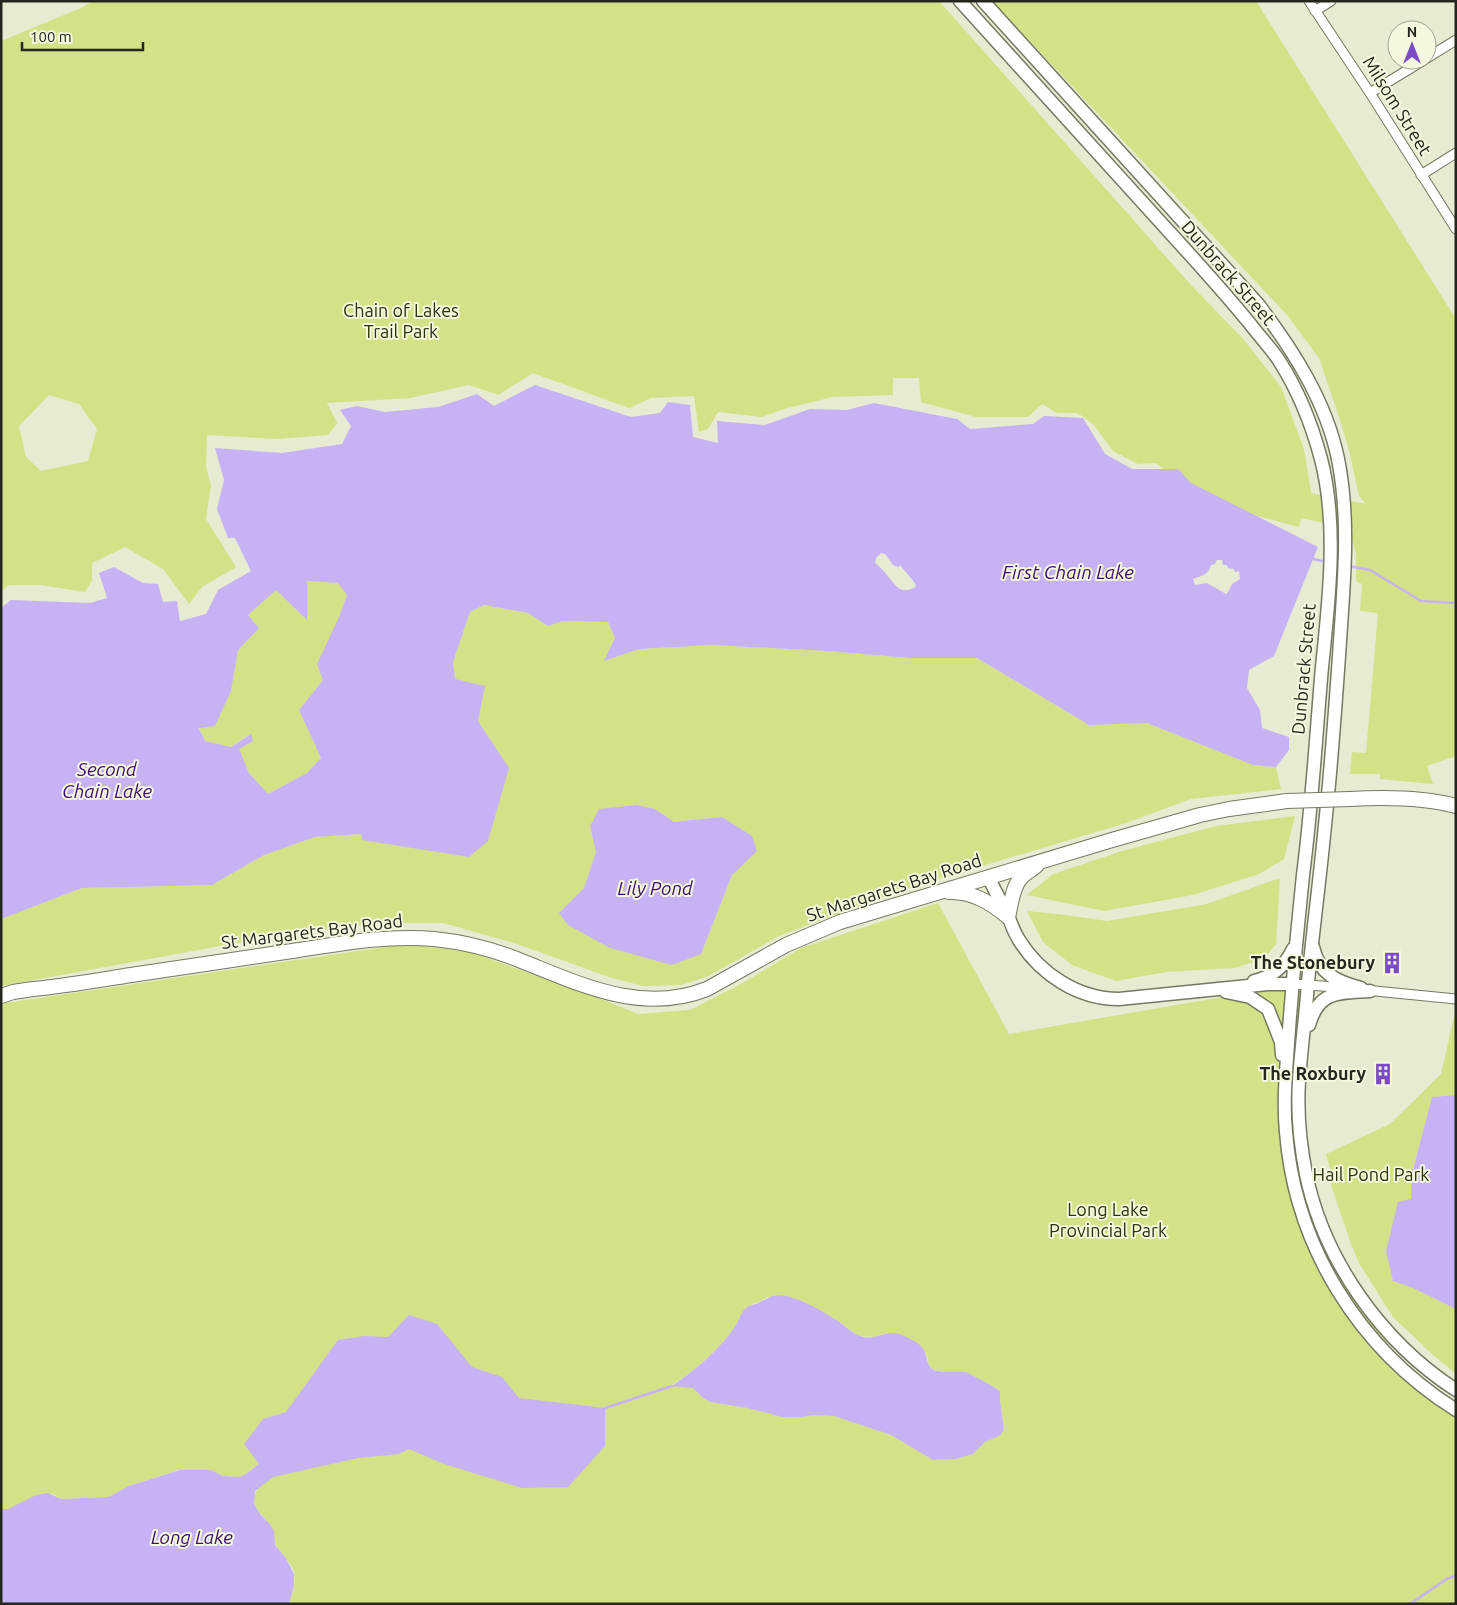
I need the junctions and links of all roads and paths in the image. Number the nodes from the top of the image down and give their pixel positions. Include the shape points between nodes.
1 (960, 1) edge
2 (983, 1) edge
3 (1309, 1) edge
4 (1331, 1) edge
5 (1315, 11) junction
6 (1456, 40) edge
7 (1437, 52) edge
8 (1408, 70) edge
9 (1370, 93) junction
10 (1456, 153) edge
11 (1421, 175) junction
12 (1456, 229) edge
13 (1456, 806) edge
14 (1042, 861) junction
15 (988, 877) junction
16 (941, 893) junction
17 (1008, 917) junction
18 (1312, 938) junction
19 (1296, 942) junction
20 (1293, 984) junction
21 (1308, 984) junction
22 (1214, 989) junction
23 (1370, 991) junction
24 (1, 996) edge
25 (1456, 999) edge
26 (1303, 1044) junction
27 (1286, 1078) junction
28 (1456, 1390) edge
29 (1456, 1410) edge

1 - 19 main road, Dunbrack Street via 1234,304 1279,360 1306,414 1321,461 1329,506 1330,536 1309,830
2 - 18 main road, Dunbrack Street via 1258,304 1286,341 1331,430 1338,460 1346,536 1329,788
3 - 5 street, Milsom Street
4 - 5 street
5 - 9 street, Milsom Street
6 - 7 street
8 - 9 street
9 - 11 street, Milsom Street
10 - 11 street
11 - 12 street, Milsom Street
13 - 14 main road, St Margarets Bay Road, bridge via 1379,797 1287,801 1200,815
14 - 15 main road, St Margarets Bay Road
14 - 17 main road via 1021,878
15 - 16 main road, St Margarets Bay Road
15 - 17 main road
16 - 17 main road via 958,892 980,898
16 - 24 main road, St Margarets Bay Road via 840,922 786,945 707,989 674,999 632,998 583,985 487,949 453,942 402,938 378,938
17 - 22 main road via 1035,961 1055,978 1084,993 1119,999
18 - 21 main road, Dunbrack Street
18 - 23 main road via 1315,953 1327,973 1342,983
19 - 20 main road, Dunbrack Street
19 - 22 main road via 1277,971 1258,980
20 - 21 street
20 - 22 main road
20 - 27 main road, Dunbrack Street
21 - 23 street
21 - 26 main road, Dunbrack Street
22 - 27 main road via 1250,997 1268,1009 1281,1042
23 - 25 street
23 - 26 main road via 1341,993 1321,1001 1311,1016
26 - 28 main road, Dunbrack Street via 1299,1081 1300,1128 1306,1174 1328,1240 1350,1282 1377,1320 1410,1354
27 - 29 main road, Dunbrack Street via 1285,1127 1291,1172 1303,1216 1320,1258 1342,1298 1380,1347 1416,1381

